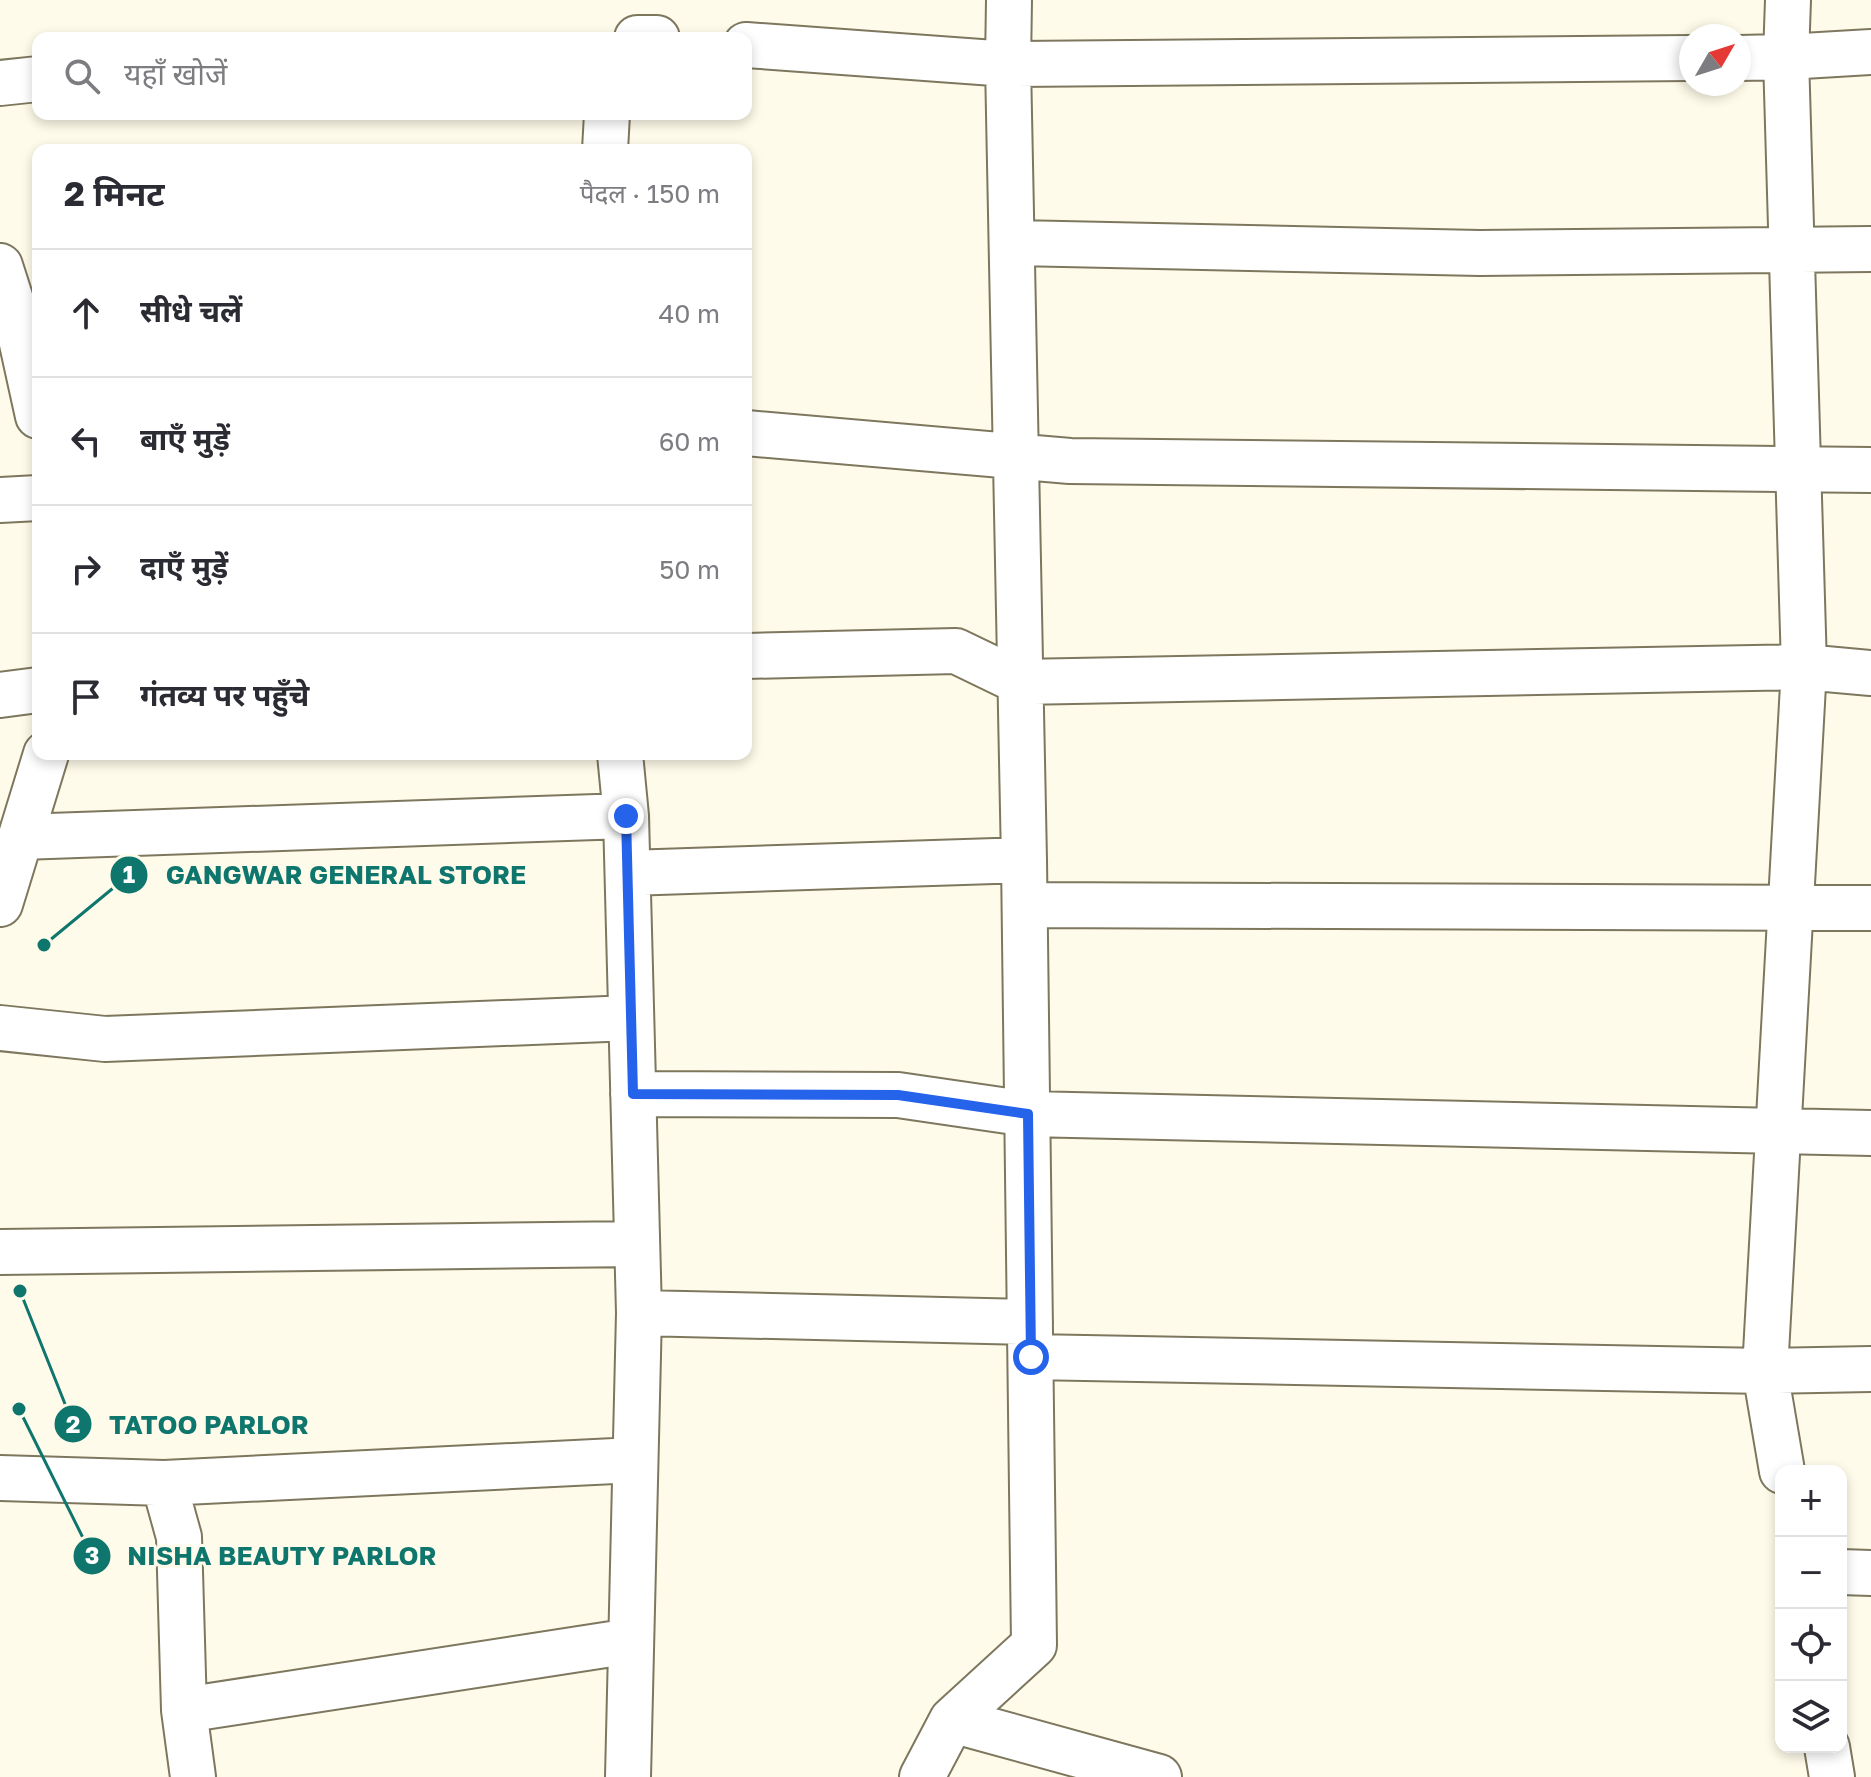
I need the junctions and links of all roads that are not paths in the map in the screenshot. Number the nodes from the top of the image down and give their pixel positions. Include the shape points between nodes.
1 (1009, 0) edge
2 (1788, 0) edge
3 (752, 45) edge
4 (1871, 52) edge
5 (1786, 57) junction
6 (1679, 58) edge
7 (1751, 58) edge
8 (1008, 64) junction
9 (32, 80) edge
10 (0, 83) edge
11 (607, 120) edge
12 (605, 144) edge
13 (1012, 243) junction
14 (1871, 249) edge
15 (1792, 251) junction
16 (0, 266) edge
17 (27, 316) edge
18 (32, 361) edge
19 (752, 433) edge
20 (1016, 454) junction
21 (1798, 467) junction
22 (1871, 470) edge
23 (32, 498) edge
24 (0, 500) edge
25 (752, 656) edge
26 (1804, 667) junction
27 (1871, 673) edge
28 (1020, 682) junction
29 (32, 691) edge
30 (0, 695) edge
31 (44, 760) edge
32 (621, 760) edge
33 (626, 816) junction
34 (21, 837) junction
35 (1024, 860) junction
36 (628, 873) junction
37 (0, 904) edge
38 (1025, 905) junction
39 (1791, 908) junction
40 (1871, 908) edge
41 (631, 1018) junction
42 (0, 1028) edge
43 (633, 1094) junction
44 (1028, 1114) junction
45 (1779, 1129) junction
46 (1871, 1133) edge
47 (637, 1244) junction
48 (0, 1252) edge
49 (639, 1313) junction
50 (1031, 1339) junction
51 (1871, 1369) edge
52 (1765, 1371) junction
53 (635, 1460) junction
54 (1781, 1465) edge
55 (0, 1478) edge
56 (164, 1483) junction
57 (1847, 1572) edge
58 (1871, 1573) edge
59 (631, 1641) junction
60 (184, 1710) junction
61 (952, 1720) junction
62 (1828, 1753) edge
63 (193, 1777) edge
64 (628, 1777) edge
65 (922, 1777) edge
66 (1159, 1777) edge
67 (1832, 1777) edge

1 - 8 street
2 - 5 street
3 - 8 street
4 - 5 street
5 - 7 street
5 - 15 street
6 - 8 street
8 - 13 street
9 - 10 street
11 - 12 street
13 - 15 street via 1480,253
13 - 20 street
14 - 15 street
15 - 21 street
16 - 17 street
17 - 18 street
19 - 20 street
20 - 21 street via 1070,461
20 - 28 street
21 - 22 street
21 - 26 street
23 - 24 street
25 - 28 street via 956,651
26 - 27 street
26 - 28 street
26 - 39 street
28 - 35 street
29 - 30 street
31 - 34 street
32 - 33 street
33 - 34 street
33 - 36 street
34 - 37 street
35 - 36 street
35 - 38 street
36 - 41 street
38 - 39 street
38 - 44 street
39 - 40 street
39 - 45 street
41 - 42 street via 105,1039
41 - 43 street
43 - 44 street via 898,1095
43 - 47 street
44 - 45 street
44 - 50 street
45 - 46 street
45 - 52 street
47 - 48 street
47 - 49 street
49 - 50 street
49 - 53 street
50 - 52 street
50 - 61 street via 1034,1645
51 - 52 street
52 - 54 street
53 - 56 street
53 - 59 street
55 - 56 street
56 - 60 street via 179,1537
57 - 58 street
59 - 60 street
59 - 64 street
60 - 63 street
61 - 65 street
61 - 66 street
62 - 67 street

